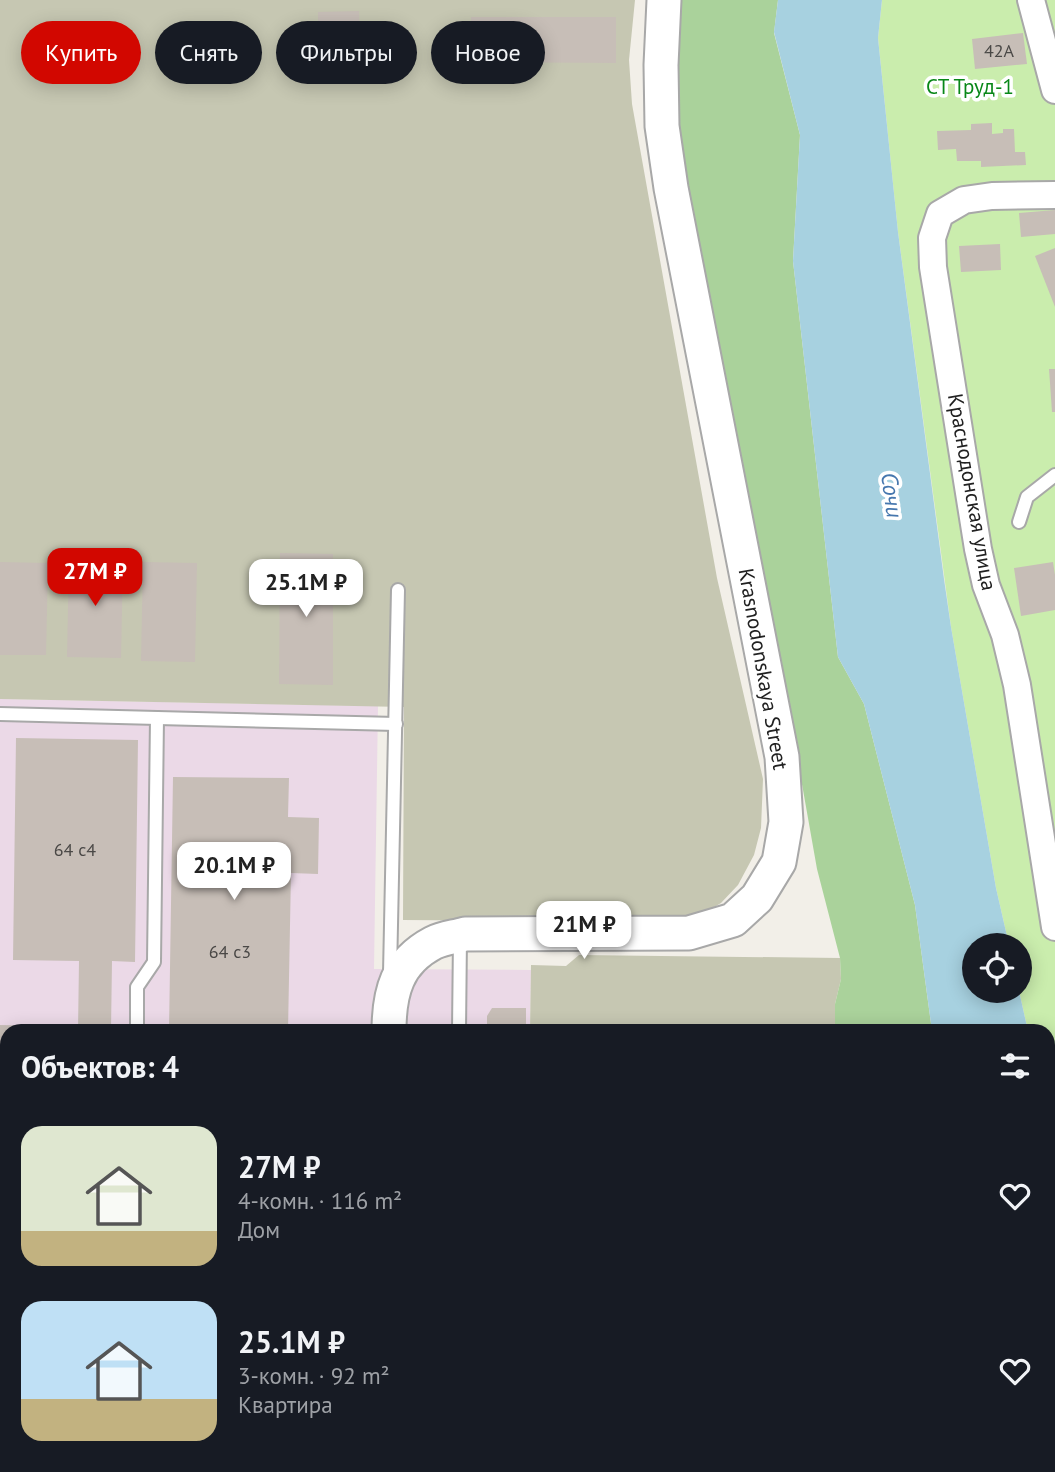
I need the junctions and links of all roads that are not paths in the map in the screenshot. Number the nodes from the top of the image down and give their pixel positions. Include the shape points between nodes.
1 (664, 0) edge
2 (1031, 0) edge
3 (1055, 90) edge
4 (1055, 195) edge
5 (1055, 475) edge
6 (1019, 522) dead end
7 (398, 590) dead end
8 (0, 714) edge
9 (157, 718) junction
10 (396, 724) junction
11 (1055, 927) edge
12 (460, 936) junction
13 (389, 1023) edge
14 (137, 1024) edge
15 (459, 1024) edge

1 - 12 street, Krasnodonskaya Street via 662,126 782,757 786,822 779,862 757,898 733,920 689,933
2 - 3 street
4 - 11 street, Краснодонская улица via 964,200 940,214 932,238 978,550 1017,685
5 - 6 lane via 1027,497
7 - 10 lane
8 - 9 lane
9 - 10 lane
9 - 14 lane via 154,962 137,987
10 - 13 lane
12 - 13 street, Krasnodonskaya Street via 435,942 408,960 393,986
12 - 15 lane

